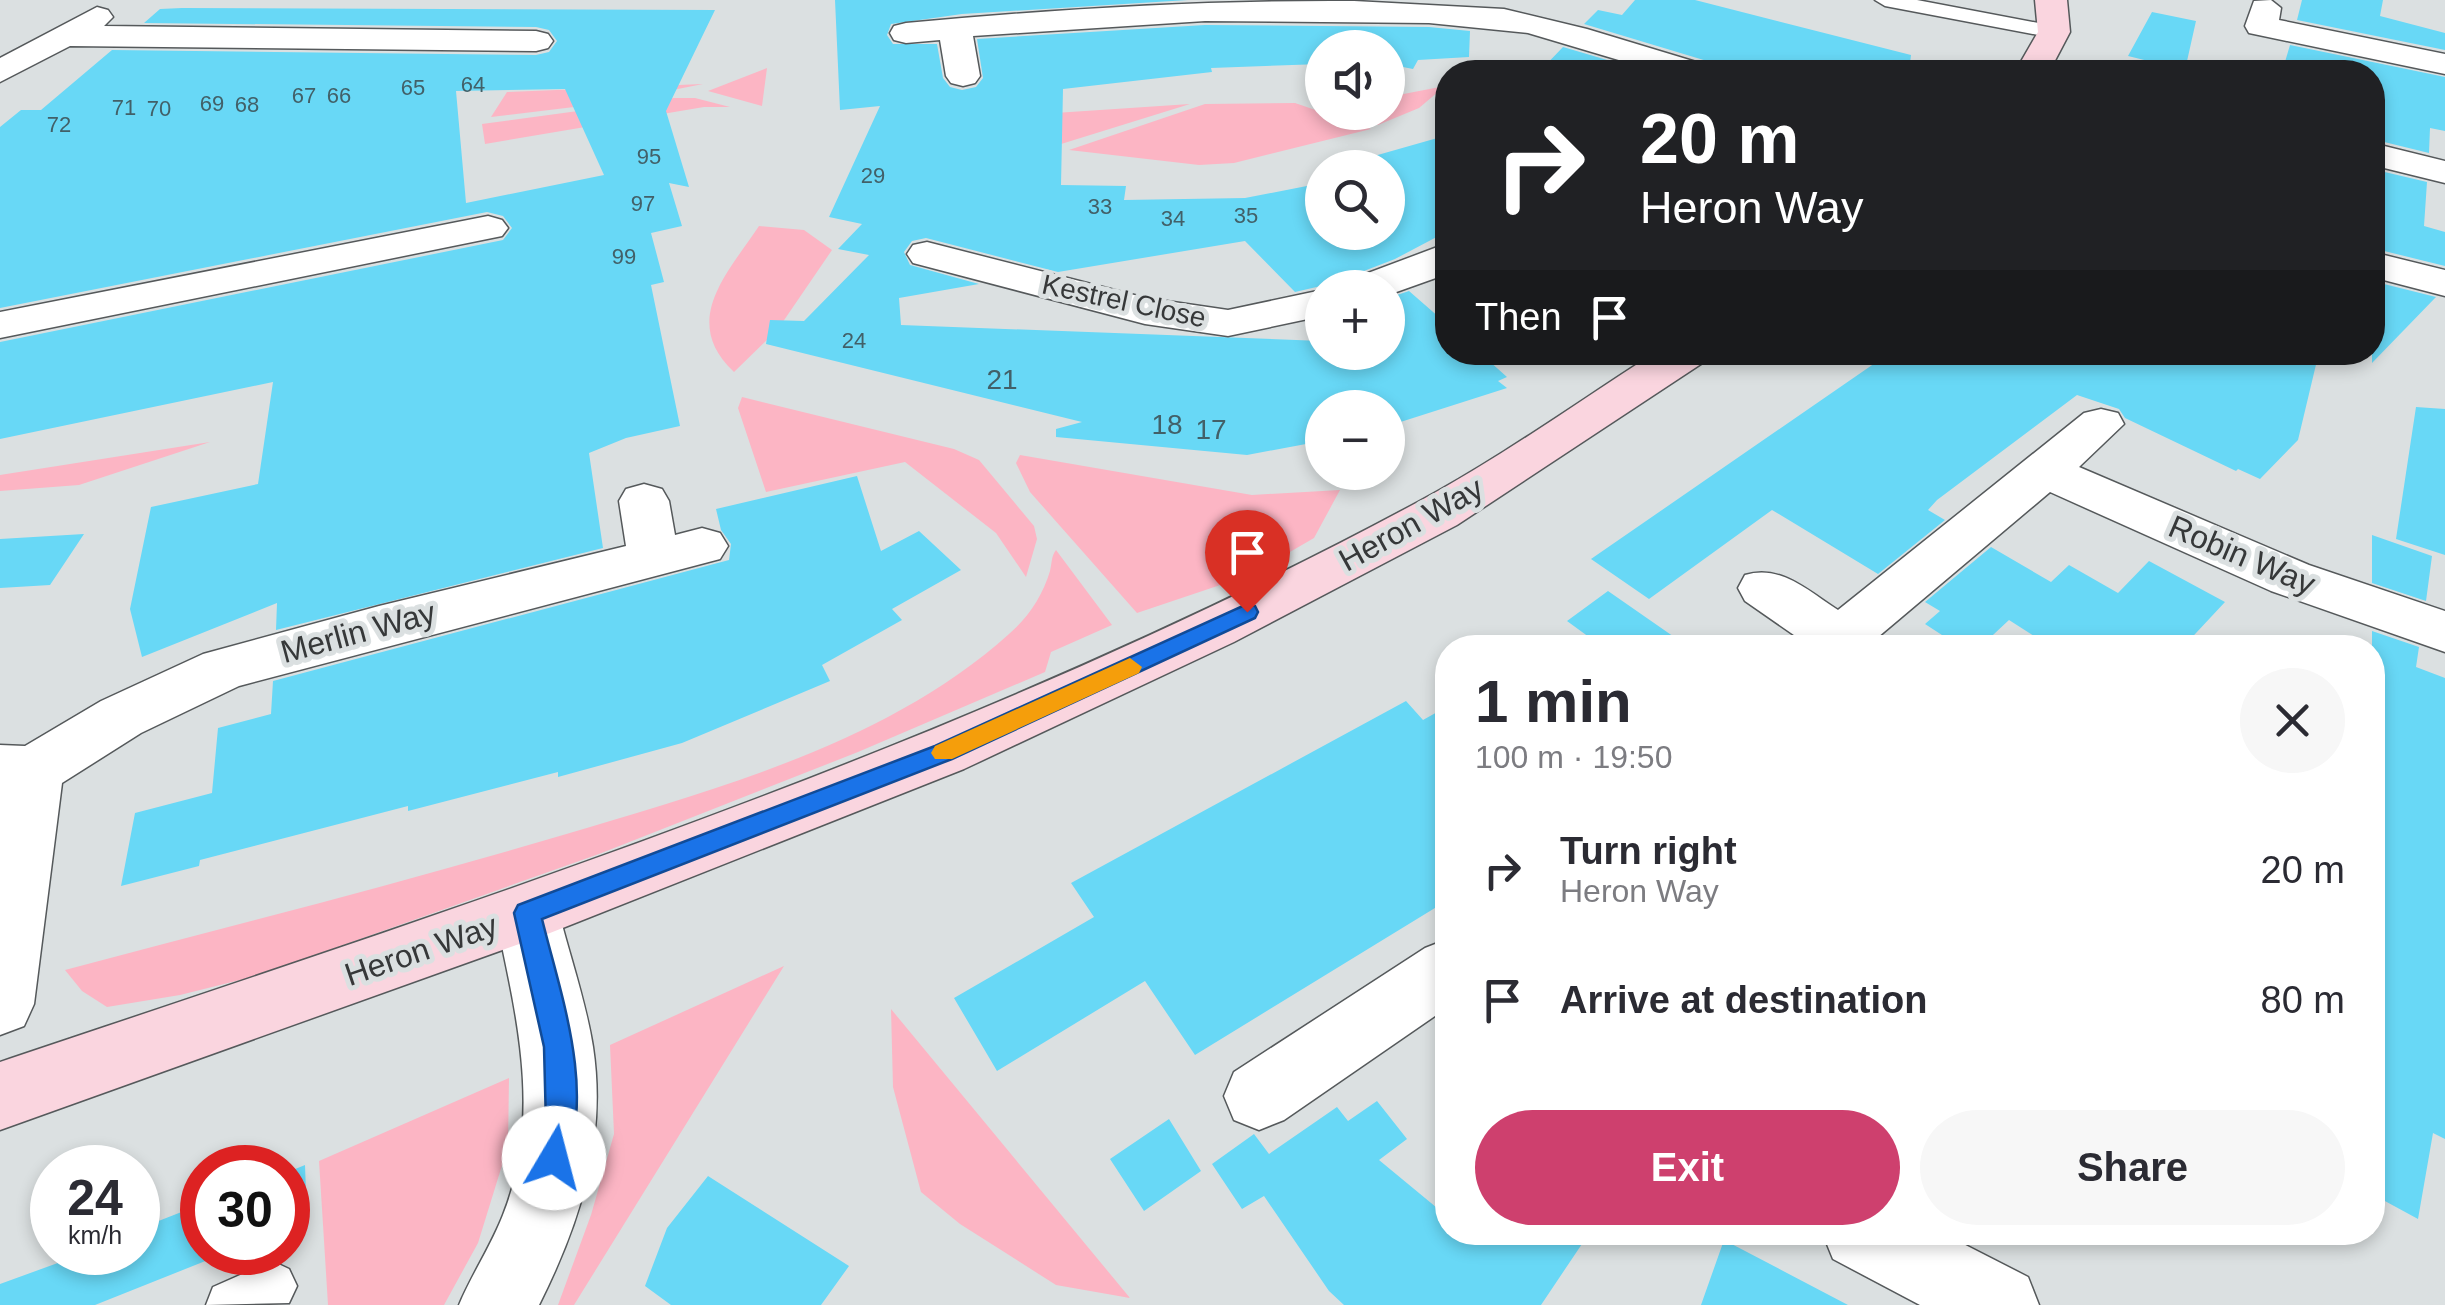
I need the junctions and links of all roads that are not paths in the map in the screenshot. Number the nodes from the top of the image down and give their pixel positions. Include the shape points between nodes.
1 (1885, 0) edge
2 (119, 4) dead end
3 (1510, 10) edge
4 (2052, 16) edge
5 (2260, 26) dead end
6 (955, 28) junction
7 (906, 33) dead end
8 (66, 36) junction
9 (536, 41) dead end
10 (1658, 60) edge
11 (2042, 60) edge
12 (2445, 64) edge
13 (0, 72) edge
14 (964, 76) dead end
15 (2385, 157) edge
16 (2445, 172) edge
17 (488, 228) dead end
18 (927, 254) dead end
19 (1435, 263) edge
20 (2385, 267) edge
21 (1405, 275) edge
22 (2445, 283) edge
23 (1305, 306) edge
24 (0, 325) edge
25 (1668, 365) edge
26 (2100, 424) dead end
27 (2043, 470) junction
28 (644, 501) dead end
29 (1764, 588) dead end
30 (2445, 632) edge
31 (1824, 635) edge
32 (1844, 635) edge
33 (17, 770) edge
34 (527, 913) junction
35 (1435, 978) edge
36 (0, 1004) edge
37 (0, 1096) edge
38 (1259, 1096) dead end
39 (1885, 1245) edge
40 (498, 1305) edge
41 (2000, 1305) edge

1 - 4 lane
2 - 8 street
3 - 6 street via 1212,2
3 - 10 street
4 - 11 street
5 - 12 street
6 - 7 street
6 - 14 street
8 - 9 street
8 - 13 street
15 - 16 street
17 - 24 street
18 - 23 street, Kestrel Close via 1145,311 1228,322
19 - 21 street
20 - 22 street
25 - 34 street, Heron Way via 1439,513 1215,628 943,752
26 - 27 street
27 - 30 street, Robin Way via 2290,578
27 - 32 street
28 - 33 street, Merlin Way via 678,552 223,669
29 - 31 street
33 - 36 street, Merlin Way
34 - 37 street, Heron Way
34 - 40 street via 558,1047 561,1125 539,1224
35 - 38 street
39 - 41 street

